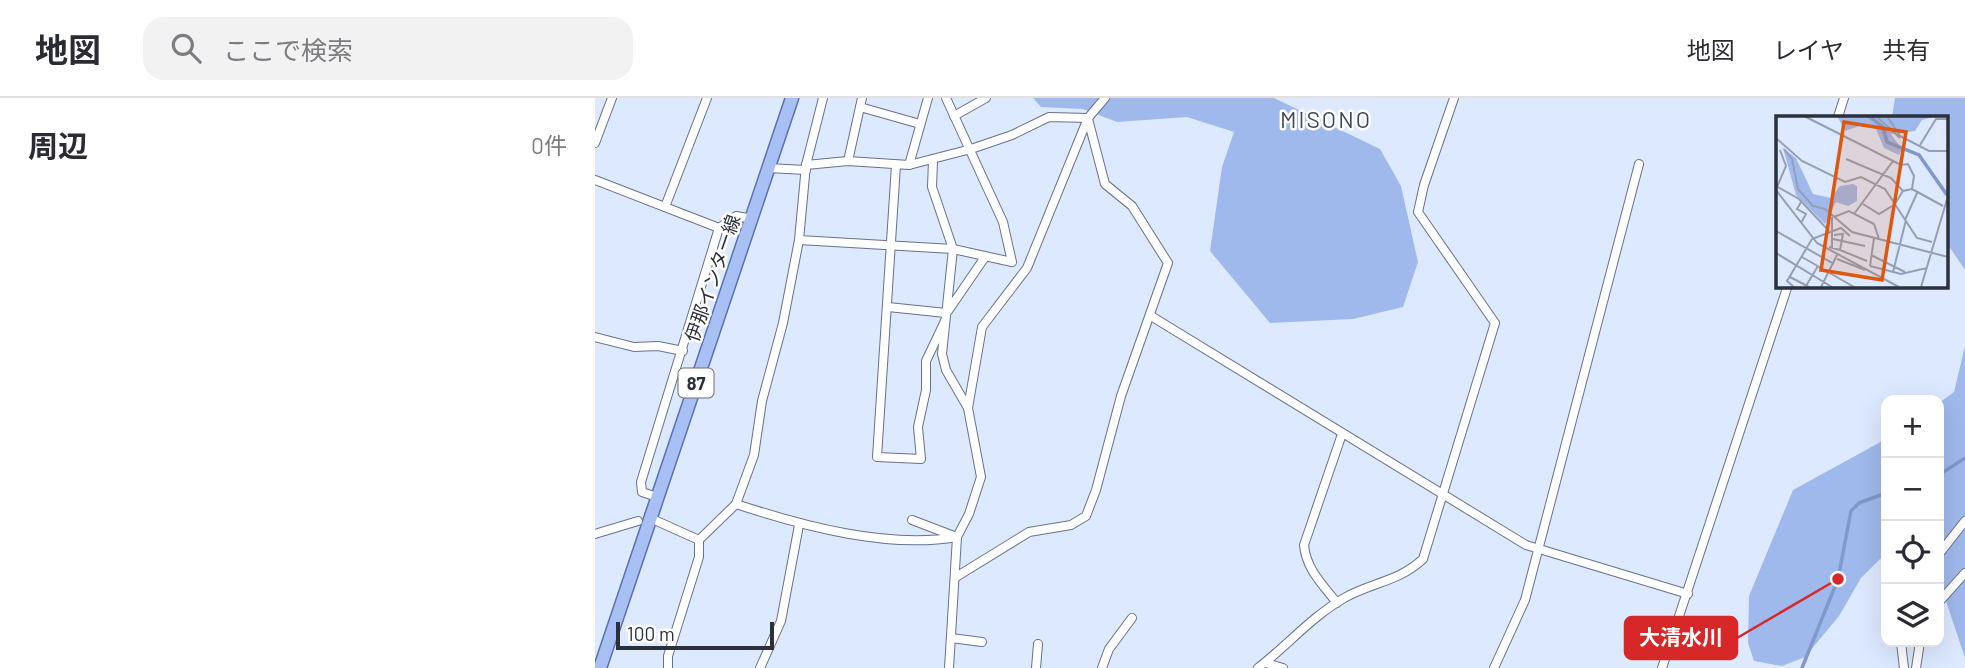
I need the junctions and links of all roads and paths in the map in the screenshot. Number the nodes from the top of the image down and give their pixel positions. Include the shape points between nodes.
1 (612, 98) edge
2 (707, 98) edge
3 (792, 98) edge
4 (823, 98) edge
5 (928, 98) edge
6 (946, 98) edge
7 (986, 98) edge
8 (1105, 98) edge
9 (1454, 98) edge
10 (1844, 98) edge
11 (861, 103) edge
12 (954, 116) junction
13 (1838, 116) edge
14 (1088, 118) junction
15 (920, 124) junction
16 (595, 143) edge
17 (971, 149) junction
18 (848, 161) junction
19 (933, 161) junction
20 (1639, 164) dead end
21 (896, 165) junction
22 (908, 165) junction
23 (768, 168) junction
24 (806, 168) junction
25 (595, 180) edge
26 (665, 207) junction
27 (753, 219) junction
28 (719, 228) junction
29 (799, 240) junction
30 (891, 245) junction
31 (953, 249) junction
32 (985, 257) junction
33 (1011, 262) junction
34 (1027, 268) junction
35 (1787, 287) edge
36 (888, 307) junction
37 (1151, 316) junction
38 (945, 317) junction
39 (595, 337) edge
40 (683, 351) junction
41 (968, 408) junction
42 (1342, 435) junction
43 (1443, 492) junction
44 (657, 497) junction
45 (736, 504) junction
46 (644, 519) junction
47 (912, 520) dead end
48 (1965, 521) edge
49 (799, 525) junction
50 (595, 534) edge
51 (957, 537) junction
52 (699, 540) junction
53 (1944, 548) edge
54 (1537, 550) junction
55 (1965, 573) edge
56 (956, 577) junction
57 (1688, 594) junction
58 (1944, 596) edge
59 (1337, 603) junction
60 (1132, 618) dead end
61 (951, 638) junction
62 (982, 642) dead end
63 (1038, 644) dead end
64 (1902, 647) edge
65 (1919, 647) edge
66 (1262, 666) edge
67 (600, 668) edge
68 (668, 668) edge
69 (759, 668) edge
70 (949, 668) edge
71 (1036, 668) edge
72 (1101, 668) edge
73 (1283, 668) edge
74 (1495, 668) edge
75 (1662, 668) edge
76 (1904, 668) edge
77 (1916, 668) edge

1 - 16 street
2 - 26 street
3 - 23 main road, 伊那インター線 / 87
4 - 24 street
5 - 15 street
6 - 12 street
7 - 12 street
8 - 14 street
9 - 43 street via 1418,212 1495,323
10 - 13 street
11 - 15 street
11 - 18 street
12 - 17 street
14 - 17 street via 1049,117
14 - 34 street
14 - 37 street via 1105,184 1132,206 1168,263
15 - 22 street
17 - 19 street
17 - 33 street via 1003,222
18 - 21 street
18 - 24 street
19 - 22 street
19 - 31 street via 932,187
20 - 54 street
21 - 22 street
21 - 30 street
23 - 24 street
23 - 27 main road, 伊那インター線 / 87
24 - 29 street
25 - 26 street
26 - 28 street
27 - 28 street via 736,216
27 - 44 main road, 伊那インター線 / 87
28 - 40 street
29 - 30 street
29 - 45 street via 754,455
30 - 31 street
30 - 36 street
31 - 32 street
31 - 38 street
32 - 33 street
32 - 38 street
33 - 34 street
34 - 41 street via 982,327
35 - 57 street
36 - 38 street
36 - 38 street via 877,457 921,459 918,427 926,361
37 - 42 street
37 - 56 street via 1121,396 1086,516 1071,525 1029,532
38 - 41 street via 942,354 946,370
39 - 40 street via 634,347
40 - 44 street via 641,482 642,492
41 - 51 street via 981,477
42 - 43 street
42 - 59 street via 1304,545 1311,570
43 - 54 street
43 - 59 street via 1423,559 1406,575
44 - 46 main road, 伊那インター線 / 87
45 - 49 street
45 - 52 street
46 - 50 street
46 - 52 street
46 - 67 main road, 伊那インター線 / 87
47 - 51 street
48 - 53 street
49 - 51 street via 923,543
49 - 69 street via 781,621
51 - 56 street
52 - 68 street via 699,557
54 - 57 street
54 - 74 street via 1525,600
55 - 58 street
56 - 61 street
57 - 75 street
59 - 66 street via 1301,627
60 - 72 street
61 - 62 street
61 - 70 street
63 - 71 street
64 - 76 street
65 - 77 street
66 - 73 street

